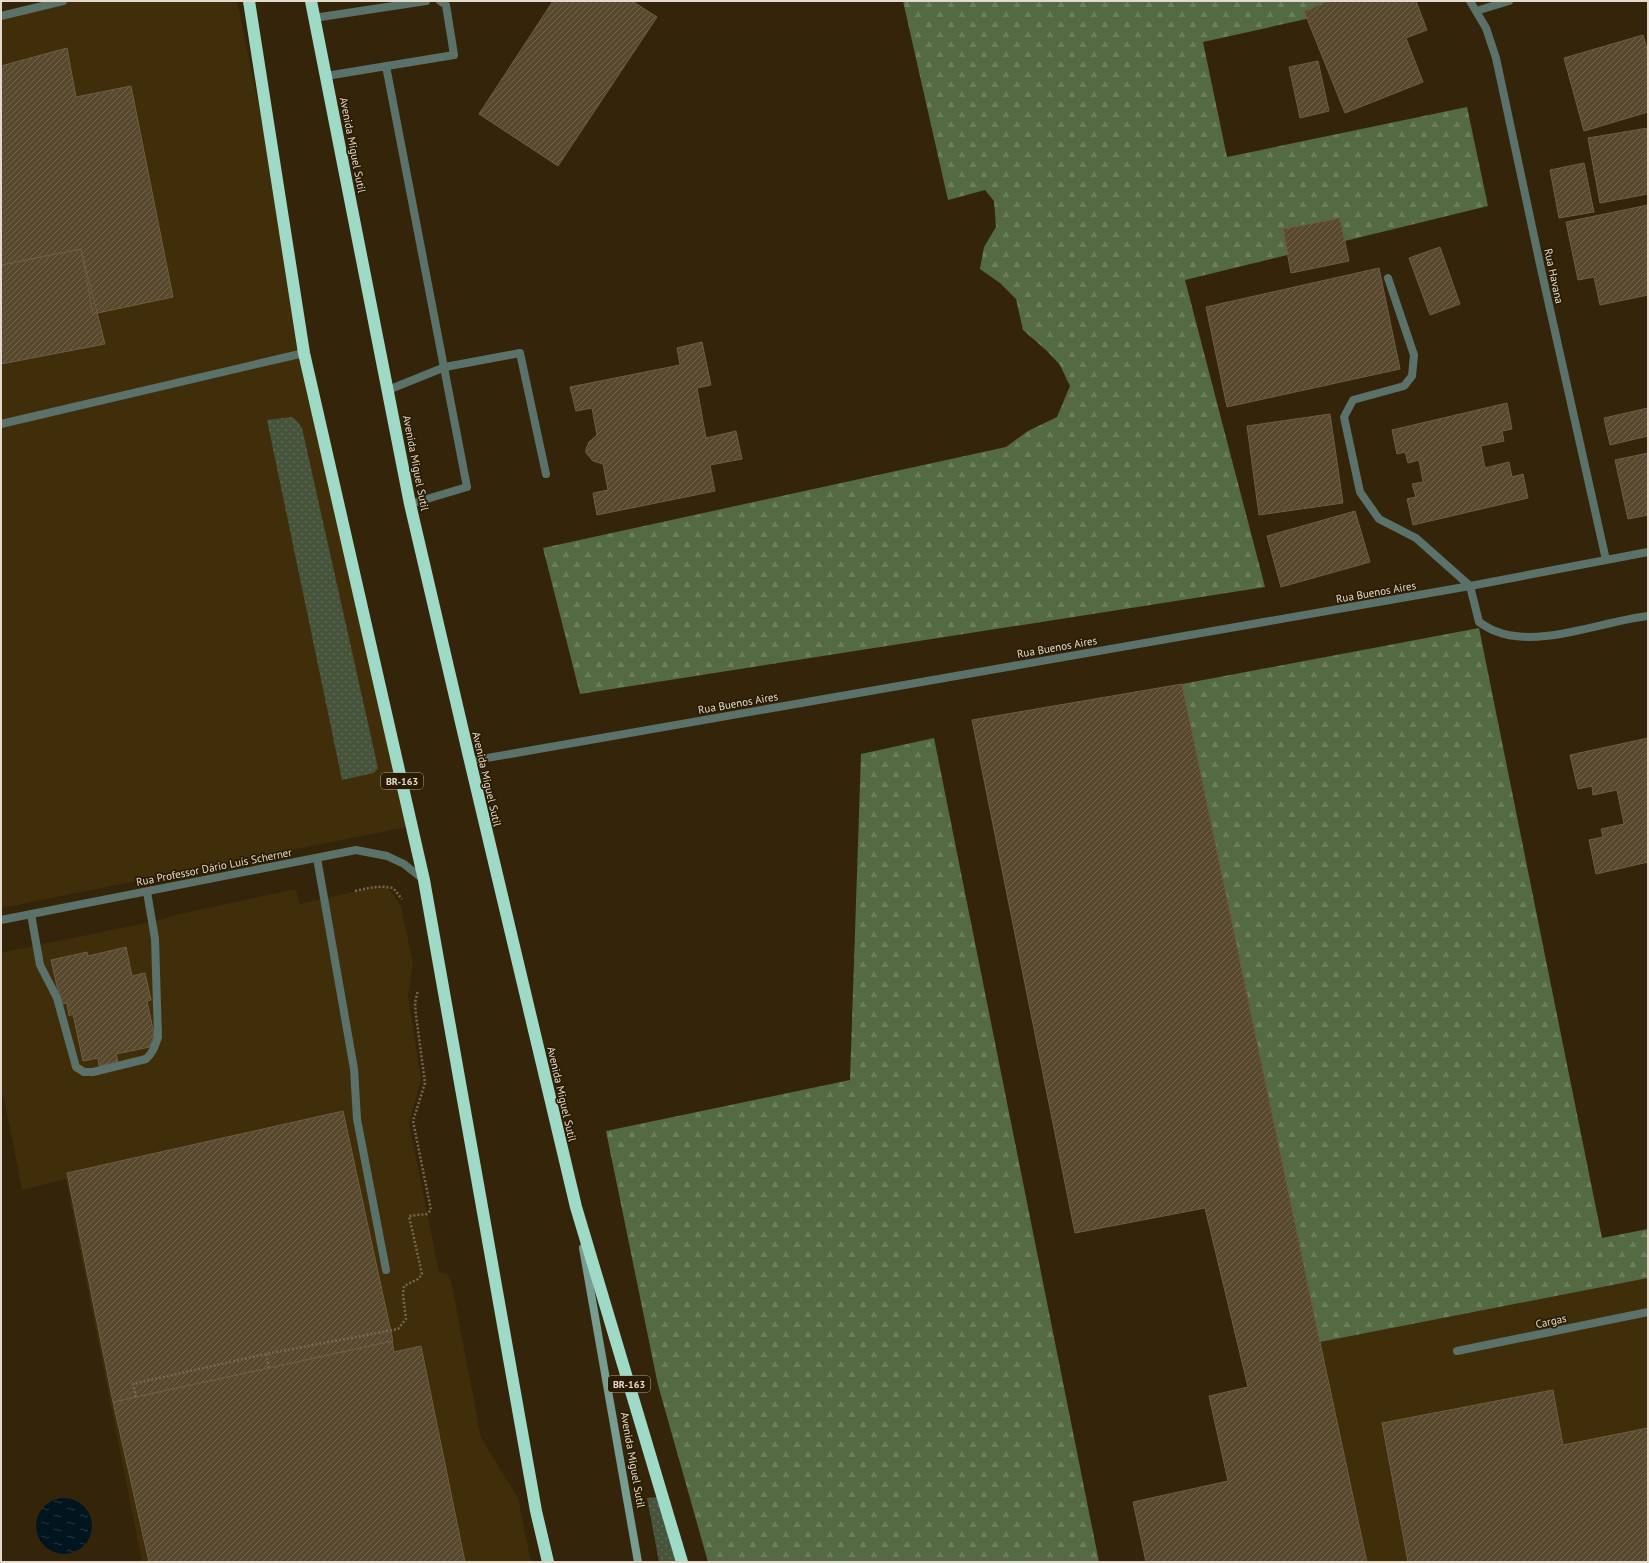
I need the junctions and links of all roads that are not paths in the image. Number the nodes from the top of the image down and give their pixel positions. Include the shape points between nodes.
1 (63, 1) edge
2 (249, 1) edge
3 (311, 1) edge
4 (426, 1) edge
5 (440, 1) edge
6 (1470, 1) edge
7 (1509, 1) edge
8 (1476, 11) junction
9 (1, 16) edge
10 (314, 18) junction
11 (386, 66) junction
12 (326, 76) junction
13 (1388, 278) dead end
14 (304, 353) junction
15 (445, 367) junction
16 (388, 390) junction
17 (1, 424) edge
18 (546, 474) dead end
19 (410, 504) junction
20 (1648, 552) edge
21 (1606, 560) junction
22 (1470, 586) junction
23 (1648, 616) edge
24 (470, 761) junction
25 (317, 858) junction
26 (424, 880) junction
27 (147, 892) junction
28 (31, 914) junction
29 (1, 920) edge
30 (576, 1207) junction
31 (386, 1270) dead end
32 (1648, 1312) edge
33 (1457, 1351) dead end
34 (548, 1562) edge
35 (638, 1562) edge
36 (682, 1562) edge

1 - 9 street
2 - 14 highway, BR-163
3 - 10 highway, Avenida Miguel Sutil / BR-163
4 - 10 street
5 - 11 street via 446,5 454,55
6 - 8 street, Rua Havana
7 - 8 street
8 - 21 street, Rua Havana via 1486,28 1496,58
10 - 12 highway, Avenida Miguel Sutil / BR-163
11 - 12 street
11 - 15 street
12 - 16 highway, Avenida Miguel Sutil / BR-163
13 - 22 street via 1414,355 1412,376 1404,386 1353,400 1344,417 1360,492 1379,519 1416,538
14 - 17 street
14 - 26 highway, BR-163
15 - 16 street
15 - 18 street via 520,353
15 - 19 street via 468,487
16 - 19 highway, Avenida Miguel Sutil / BR-163
19 - 24 highway, Avenida Miguel Sutil / BR-163
20 - 21 street, Rua Buenos Aires
21 - 22 street, Rua Buenos Aires
22 - 23 street via 1479,622 1494,631 1514,636 1541,637
22 - 24 street, Rua Buenos Aires
24 - 30 highway, Avenida Miguel Sutil / BR-163
25 - 26 street, Rua Professor Dário Luís Scherner via 356,850 378,854 404,864
25 - 27 street, Rua Professor Dário Luís Scherner
25 - 31 street via 354,1069 357,1119
26 - 34 highway, BR-163 via 536,1511
27 - 28 street, Rua Professor Dário Luís Scherner
27 - 28 street via 155,939 158,1037 155,1048 146,1059 93,1072 84,1072 76,1067 57,998 40,965
28 - 29 street, Rua Professor Dário Luís Scherner
30 - 35 main road, Avenida Miguel Sutil
30 - 36 highway, BR-163
32 - 33 street, Cargas

